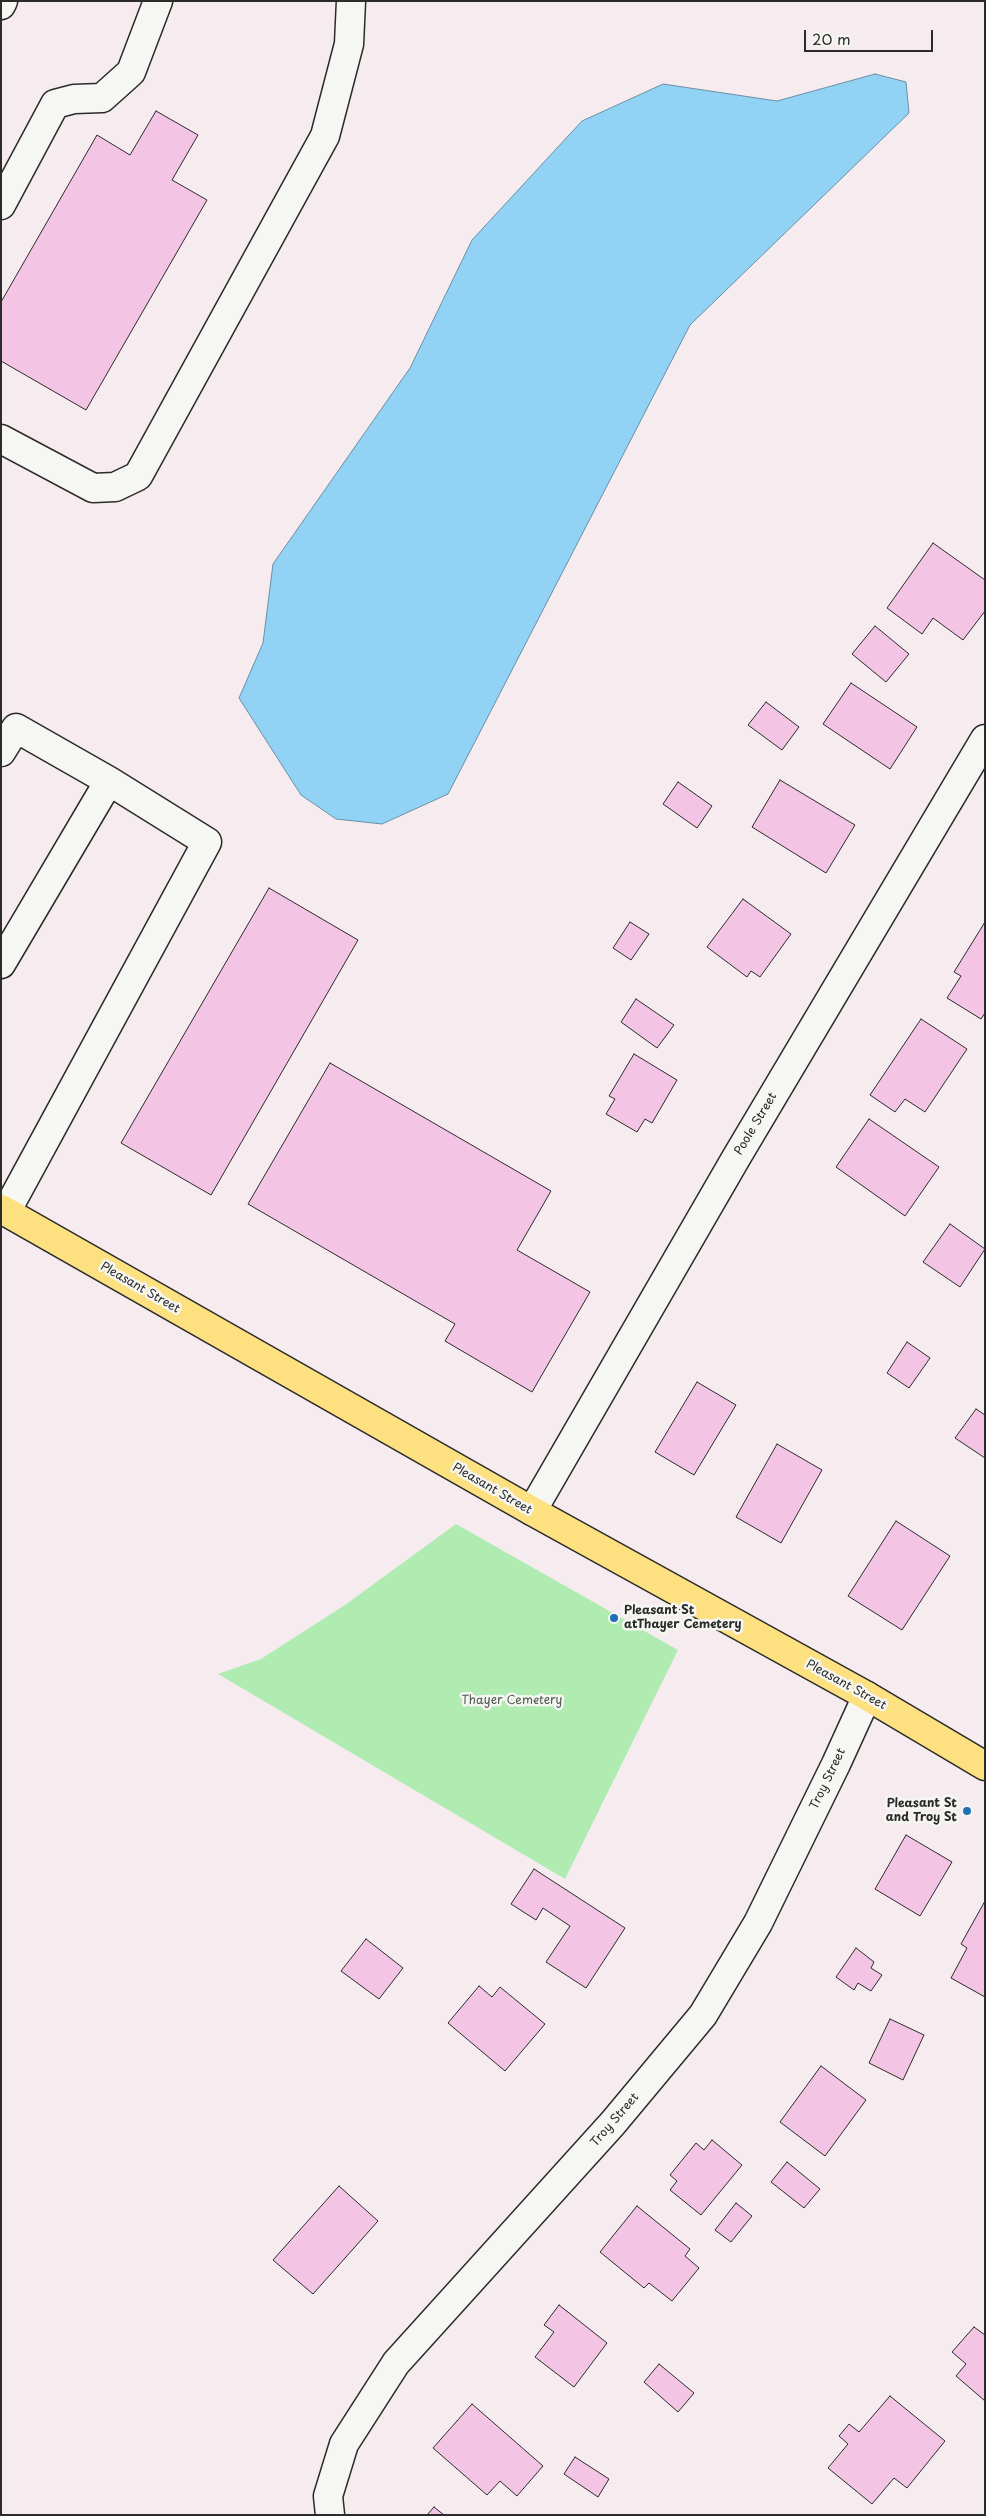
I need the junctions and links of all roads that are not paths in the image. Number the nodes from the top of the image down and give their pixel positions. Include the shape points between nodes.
1 (3, 1) edge
2 (158, 1) edge
3 (351, 1) edge
4 (1, 4) edge
5 (1, 204) edge
6 (1, 439) edge
7 (985, 739) edge
8 (1, 752) edge
9 (109, 781) junction
10 (1, 964) edge
11 (4, 1210) edge
12 (532, 1511) junction
13 (867, 1696) junction
14 (985, 1766) edge
15 (330, 2515) edge

1 - 4 street
2 - 5 street via 131,72 102,98 74,99 55,104
3 - 6 street via 349,44 325,136 138,476 115,487 93,488
7 - 12 street, Poole Street
8 - 9 street via 16,728
9 - 10 street
9 - 11 street via 207,842
11 - 12 main road, Pleasant Street
12 - 13 main road, Pleasant Street
13 - 14 main road, Pleasant Street
13 - 15 street, Troy Street via 758,1923 703,2015 613,2123 396,2363 344,2444 328,2496

